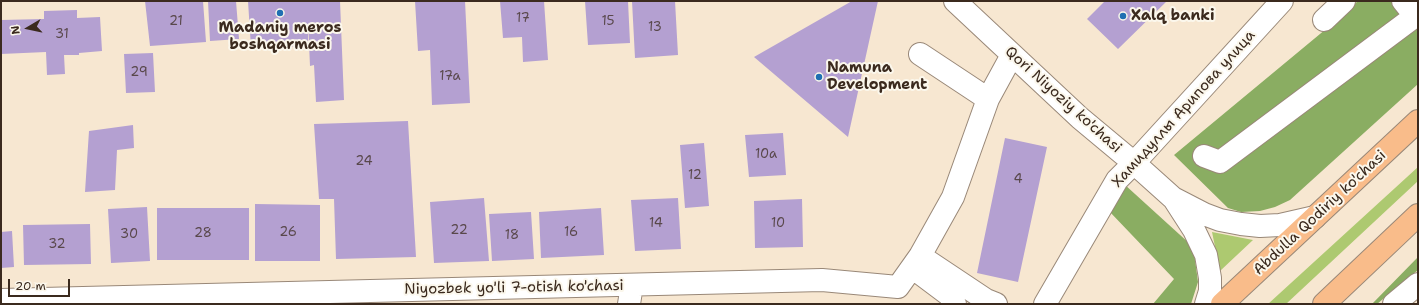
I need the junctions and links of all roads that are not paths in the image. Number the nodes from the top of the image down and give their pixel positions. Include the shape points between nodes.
1 (1282, 1) edge
2 (1344, 1) edge
3 (960, 3) edge
4 (1412, 10) edge
5 (1324, 20) dead end
6 (920, 54) dead end
7 (1012, 55) junction
8 (988, 99) junction
9 (1418, 121) edge
10 (1204, 156) dead end
11 (1134, 163) junction
12 (1173, 198) junction
13 (1418, 215) edge
14 (1315, 217) junction
15 (917, 262) junction
16 (1418, 284) edge
17 (630, 295) edge
18 (893, 296) edge
19 (1, 300) edge
20 (955, 304) edge
21 (996, 304) edge
22 (1045, 304) edge
23 (1206, 304) edge
24 (1222, 304) edge
25 (1324, 304) edge
26 (1394, 304) edge

1 - 11 street, Хамидуллы Арипова улица
2 - 5 street
3 - 7 street, Qori Niyoziy ko'chasi
4 - 10 street via 1220,162
6 - 8 street
7 - 8 street, Niyozbek yo'li 7-otish ko'chasi
7 - 11 street, Qori Niyoziy ko'chasi via 1080,118
8 - 15 street, Niyozbek yo'li 7-otish ko'chasi via 953,197
9 - 14 main road, Abdulla Qodiriy ko'chasi
11 - 12 street, Qori Niyoziy ko'chasi
11 - 22 street, Хамидуллы Арипова улица via 1116,180
12 - 14 street, Qori Niyoziy ko'chasi via 1204,214 1241,224 1280,225
12 - 23 street, Qori Niyoziy ko'chasi via 1194,230 1206,255 1210,278
13 - 25 main road
14 - 24 main road, Abdulla Qodiriy ko'chasi
15 - 18 street, Niyozbek yo'li 7-otish ko'chasi
15 - 20 street
15 - 21 street
16 - 26 street
17 - 18 street, Niyozbek yo'li 7-otish ko'chasi via 822,280
17 - 19 street, Niyozbek yo'li 7-otish ko'chasi

